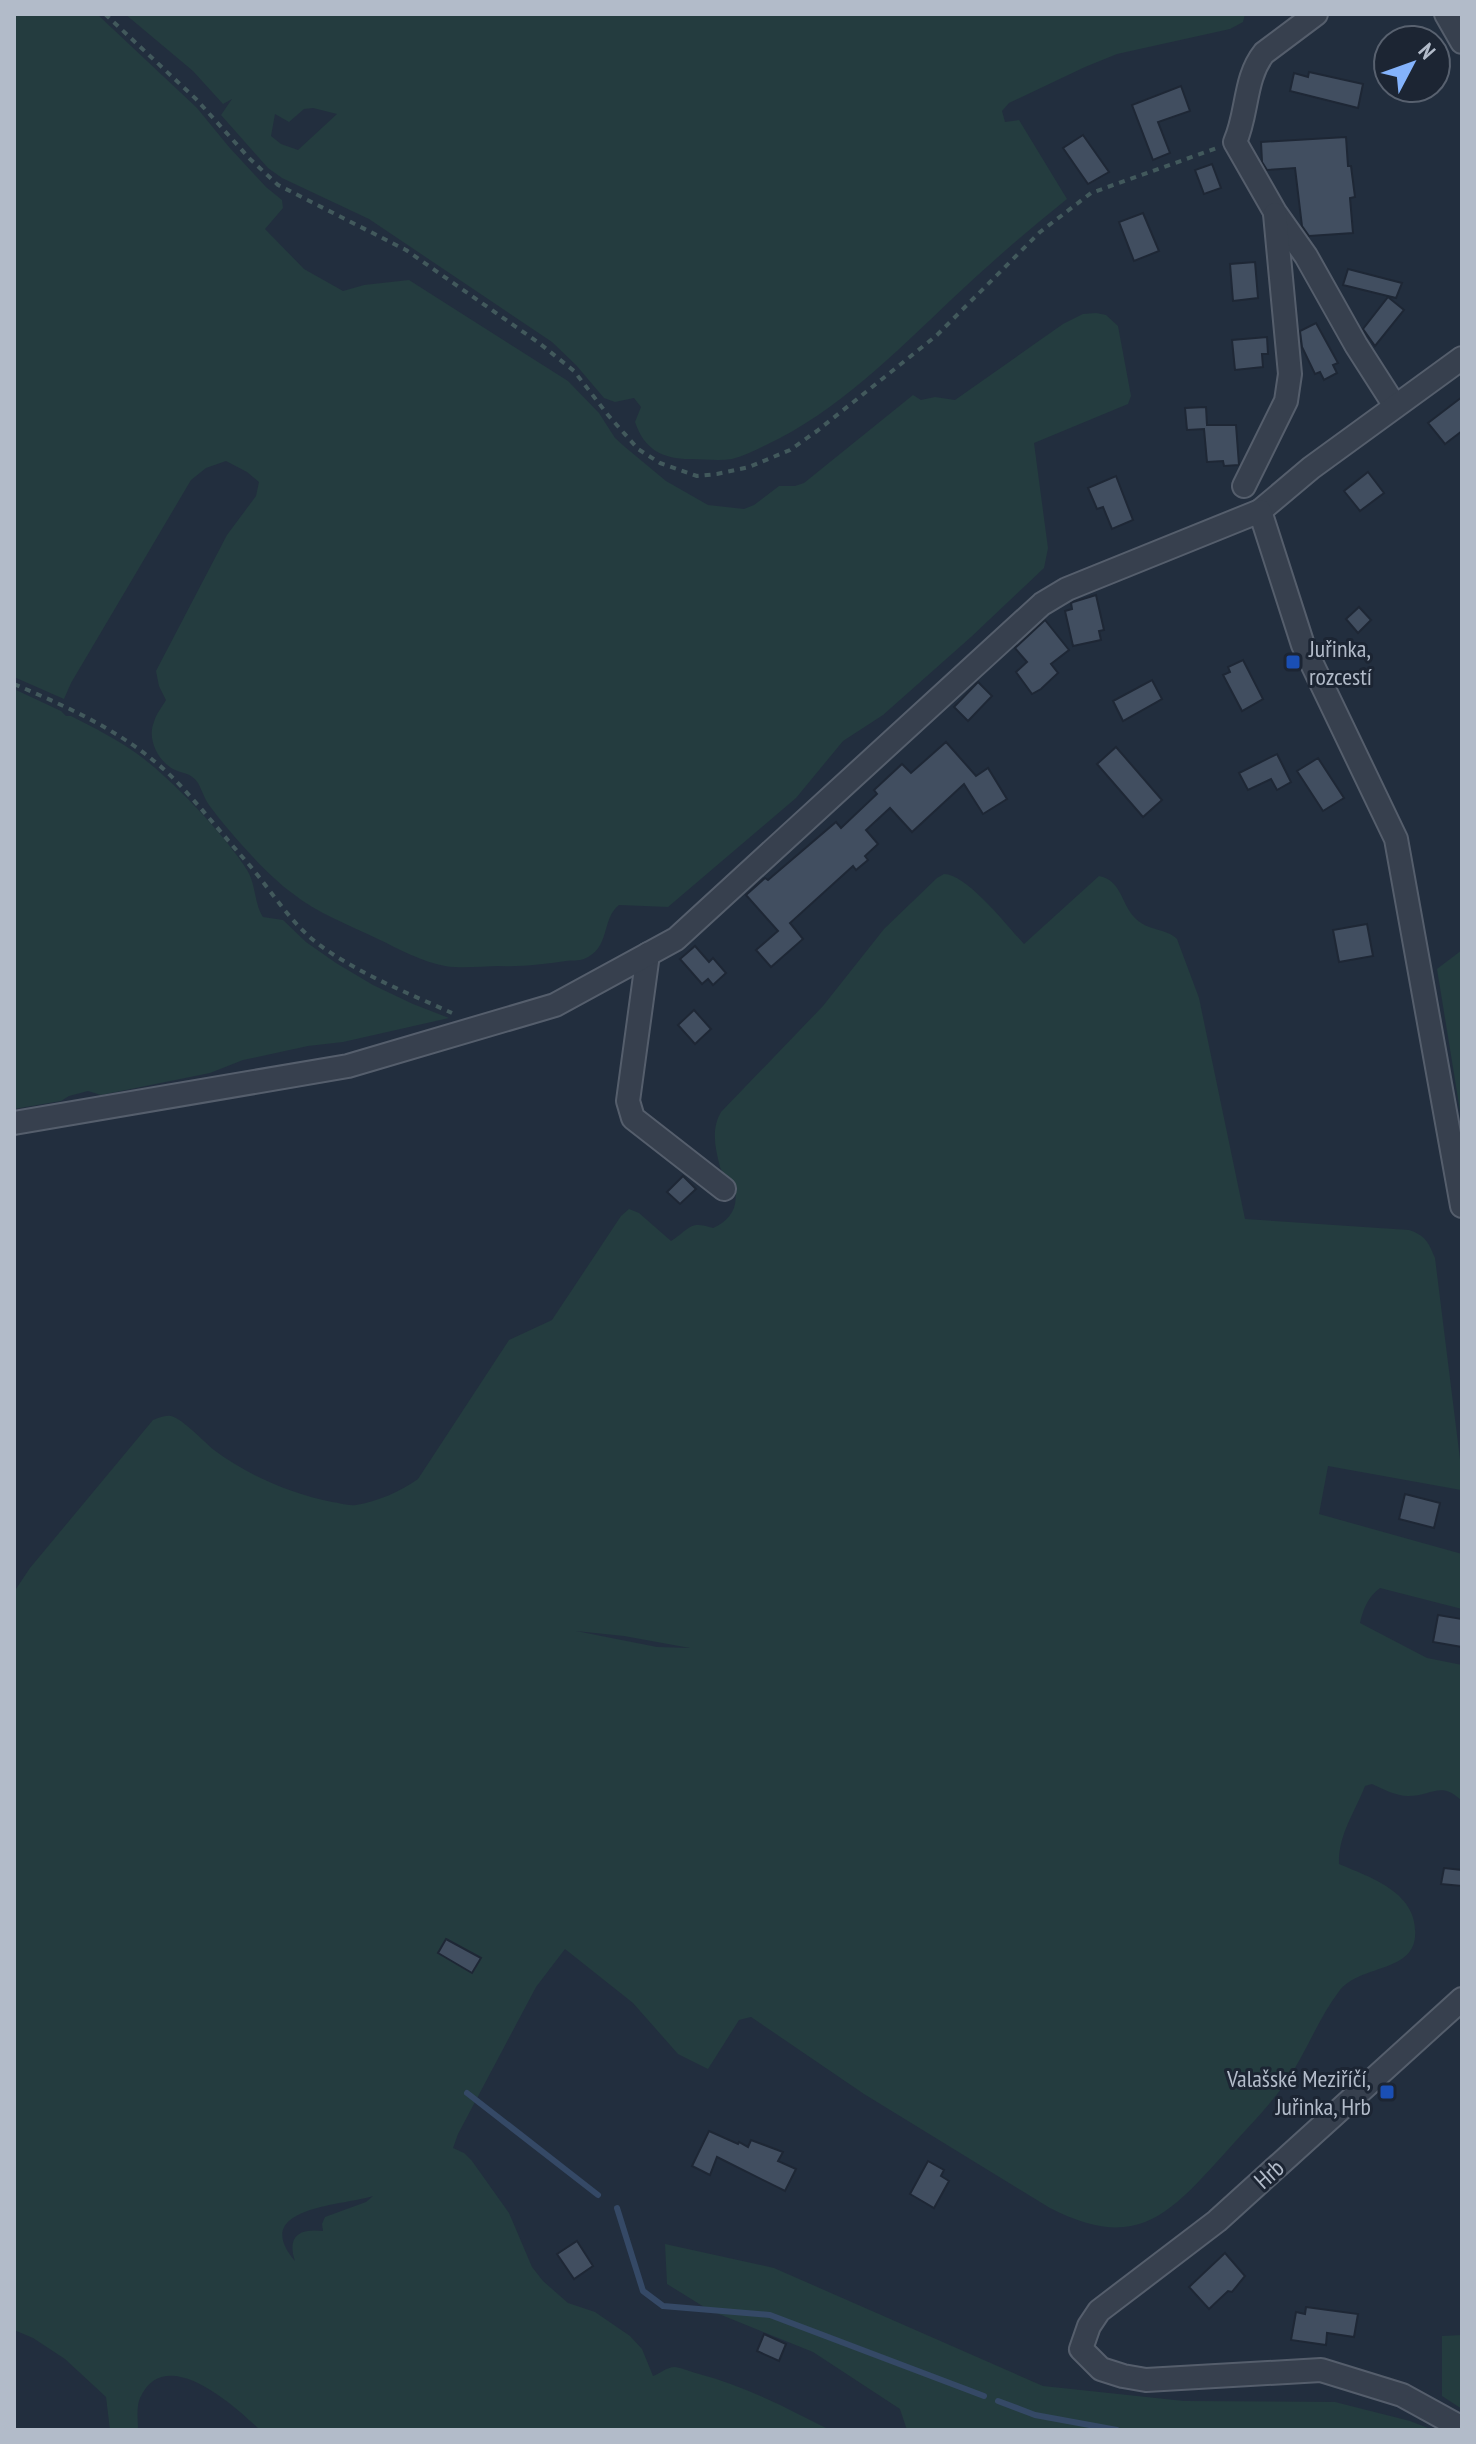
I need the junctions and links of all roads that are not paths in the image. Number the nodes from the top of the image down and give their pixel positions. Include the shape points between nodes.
1 (1316, 14) edge
2 (1446, 14) edge
3 (1462, 42) edge
4 (1275, 212) junction
5 (1462, 358) edge
6 (1395, 406) junction
7 (1244, 486) dead end
8 (1260, 511) junction
9 (648, 954) junction
10 (14, 1123) edge
11 (724, 1189) dead end
12 (1462, 1206) edge
13 (1462, 1999) edge
14 (1462, 2428) edge

1 - 4 street via 1259,60 1235,142
2 - 3 street
4 - 6 street
4 - 7 street via 1290,374 1286,401
5 - 6 street
6 - 8 street
8 - 9 street via 1042,604 676,939
8 - 12 street via 1303,645 1396,839
9 - 10 street via 555,1005 348,1066
9 - 11 street via 628,1101 633,1118
13 - 14 street, Hrb via 1217,2221 1099,2311 1081,2349 1101,2369 1146,2380 1321,2370 1402,2395

